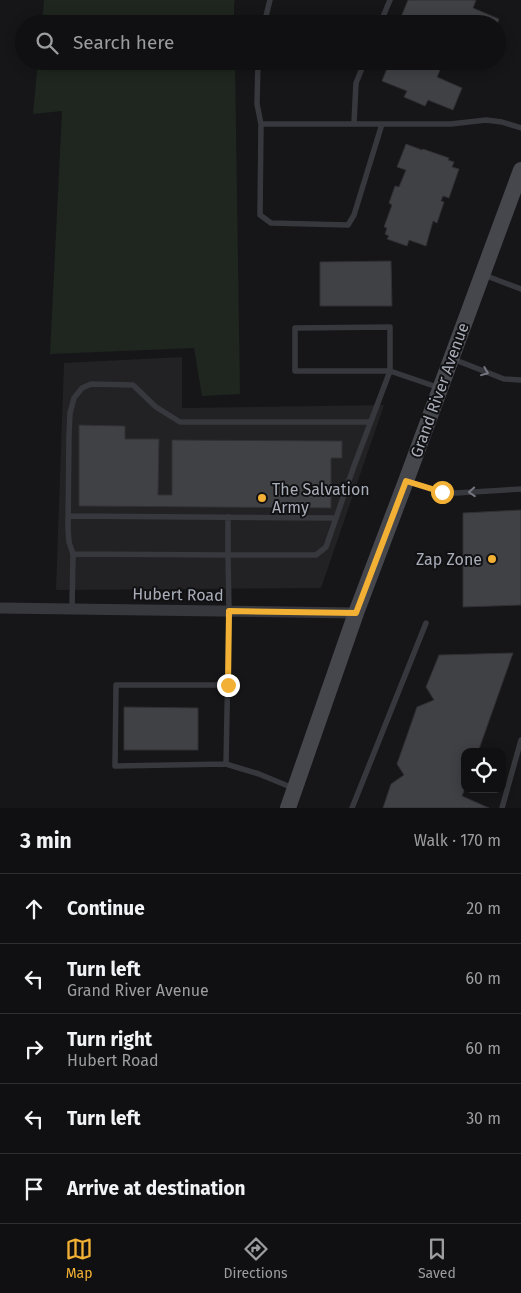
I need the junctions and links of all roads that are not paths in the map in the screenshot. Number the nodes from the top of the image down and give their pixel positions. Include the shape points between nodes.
1 (270, 0) edge
2 (390, 0) edge
3 (266, 15) edge
4 (384, 15) edge
5 (258, 70) edge
6 (361, 70) edge
7 (354, 123) junction
8 (261, 124) junction
9 (382, 124) junction
10 (521, 128) edge
11 (521, 170) edge
12 (482, 274) junction
13 (521, 289) edge
14 (451, 358) junction
15 (390, 371) junction
16 (521, 380) edge
17 (440, 388) junction
18 (370, 422) junction
19 (406, 481) junction
20 (521, 489) edge
21 (68, 516) junction
22 (228, 517) junction
23 (336, 518) junction
24 (73, 554) junction
25 (228, 555) junction
26 (0, 608) edge
27 (72, 608) junction
28 (229, 611) junction
29 (356, 613) junction
30 (426, 623) dead end
31 (228, 685) junction
32 (521, 740) edge
33 (226, 764) junction
34 (295, 788) junction
35 (288, 808) edge
36 (352, 808) edge
37 (502, 808) edge

1 - 3 lane
2 - 4 lane
5 - 8 lane via 257,104
6 - 7 lane via 356,83
7 - 8 lane
7 - 9 lane
8 - 9 lane via 260,215 271,223 348,225 354,216
9 - 10 lane via 451,124 486,120
11 - 12 main road, Grand River Avenue
12 - 13 lane
12 - 14 main road, Grand River Avenue
14 -> 16 lane via 504,379
14 - 17 main road, Grand River Avenue
15 - 15 lane via 295,371 295,328 390,327
15 - 17 lane
15 - 18 lane
17 - 19 main road, Grand River Avenue
18 - 21 lane via 180,422 156,407 134,385 91,384 82,388 74,398 70,413
18 - 23 lane
20 -> 19 lane via 456,493 436,491
19 - 29 main road, Grand River Avenue
21 - 22 lane
21 - 24 lane
22 - 23 lane
22 - 25 lane
23 - 25 lane via 326,547 316,555
24 - 25 lane
24 - 27 lane
25 - 28 lane
26 - 27 street, Hubert Road
27 - 28 street, Hubert Road
28 - 29 street, Hubert Road
28 - 31 lane
29 - 34 main road, Grand River Avenue
30 - 36 lane
31 - 33 lane
31 - 33 lane via 116,685 115,766
32 - 37 lane
33 - 34 lane
34 - 35 main road, Grand River Avenue

